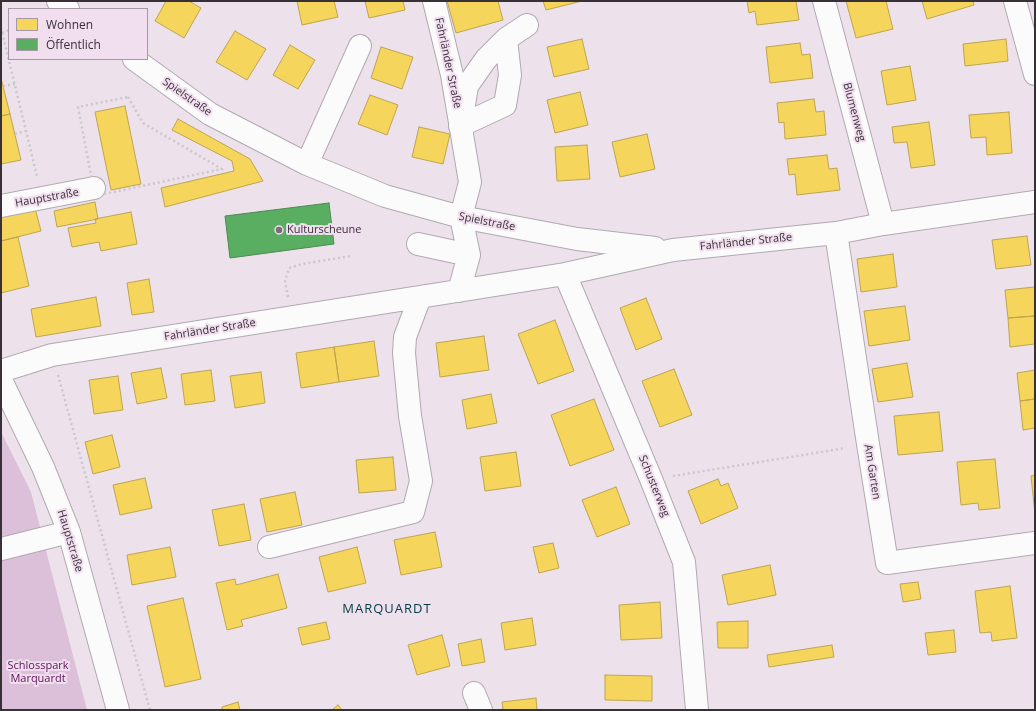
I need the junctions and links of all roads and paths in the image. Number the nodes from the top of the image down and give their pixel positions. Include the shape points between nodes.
1 (58, 1) edge
2 (434, 1) edge
3 (824, 1) edge
4 (1015, 1) edge
5 (67, 8) edge
6 (527, 26) dead end
7 (1, 28) edge
8 (2, 35) edge
9 (506, 39) junction
10 (360, 46) dead end
11 (8, 58) edge
12 (9, 60) edge
13 (135, 60) edge
14 (1035, 74) edge
15 (15, 84) junction
16 (3, 86) dead end
17 (460, 126) junction
18 (26, 131) junction
19 (15, 134) dead end
20 (308, 164) junction
21 (94, 188) junction
22 (42, 198) junction
23 (1035, 202) edge
24 (1, 206) edge
25 (461, 217) junction
26 (883, 224) junction
27 (836, 233) junction
28 (418, 244) dead end
29 (673, 250) junction
30 (469, 255) junction
31 (351, 256) dead end
32 (565, 274) junction
33 (459, 291) junction
34 (420, 297) junction
35 (291, 317) junction
36 (52, 355) junction
37 (1, 370) edge
38 (1, 380) edge
39 (868, 444) junction
40 (651, 479) junction
41 (69, 532) junction
42 (1035, 543) edge
43 (269, 547) dead end
44 (1, 549) edge
45 (118, 710) edge
46 (150, 710) edge
47 (697, 710) edge

1 - 5 street
2 - 17 street, Fahrländer Straße via 452,75
3 - 26 street, Blumenweg
4 - 14 street
6 - 9 street, Fahrländer Straße
7 - 8 path
8 - 11 path
9 - 17 street, Fahrländer Straße via 486,59 466,86
9 - 17 street, Fahrländer Straße via 510,75 505,105
10 - 20 street
12 - 15 path
13 - 20 street, Spielstraße via 210,114
15 - 16 path
15 - 18 path
17 - 25 street, Fahrländer Straße via 470,182
18 - 19 path
18 - 22 path
20 - 25 street, Spielstraße via 386,196
21 - 21 path via 78,107 128,97 143,123 222,169 95,196
21 - 22 street, Hauptstraße
22 - 24 street, Hauptstraße
23 - 26 street, Fahrländer Straße
25 - 29 street, Spielstraße via 577,240
25 - 30 street, Fahrländer Straße
26 - 27 street, Fahrländer Straße
27 - 29 street, Fahrländer Straße
27 - 39 street, Am Garten
28 - 30 street
29 - 32 street, Fahrländer Straße
30 - 33 street, Fahrländer Straße
31 - 35 path via 289,268 286,281
32 - 33 street, Fahrländer Straße
32 - 40 street, Schusterweg
33 - 34 street, Fahrländer Straße
34 - 35 street, Fahrländer Straße
34 - 43 street via 405,337 404,353 410,416 421,481 413,512
35 - 36 street, Fahrländer Straße
36 - 37 street, Fahrländer Straße
36 - 46 path
38 - 41 street, Hauptstraße via 43,468
39 - 40 path
39 - 42 street, Am Garten via 887,563
40 - 47 street, Schusterweg via 684,562
41 - 44 street
41 - 45 street, Hauptstraße

